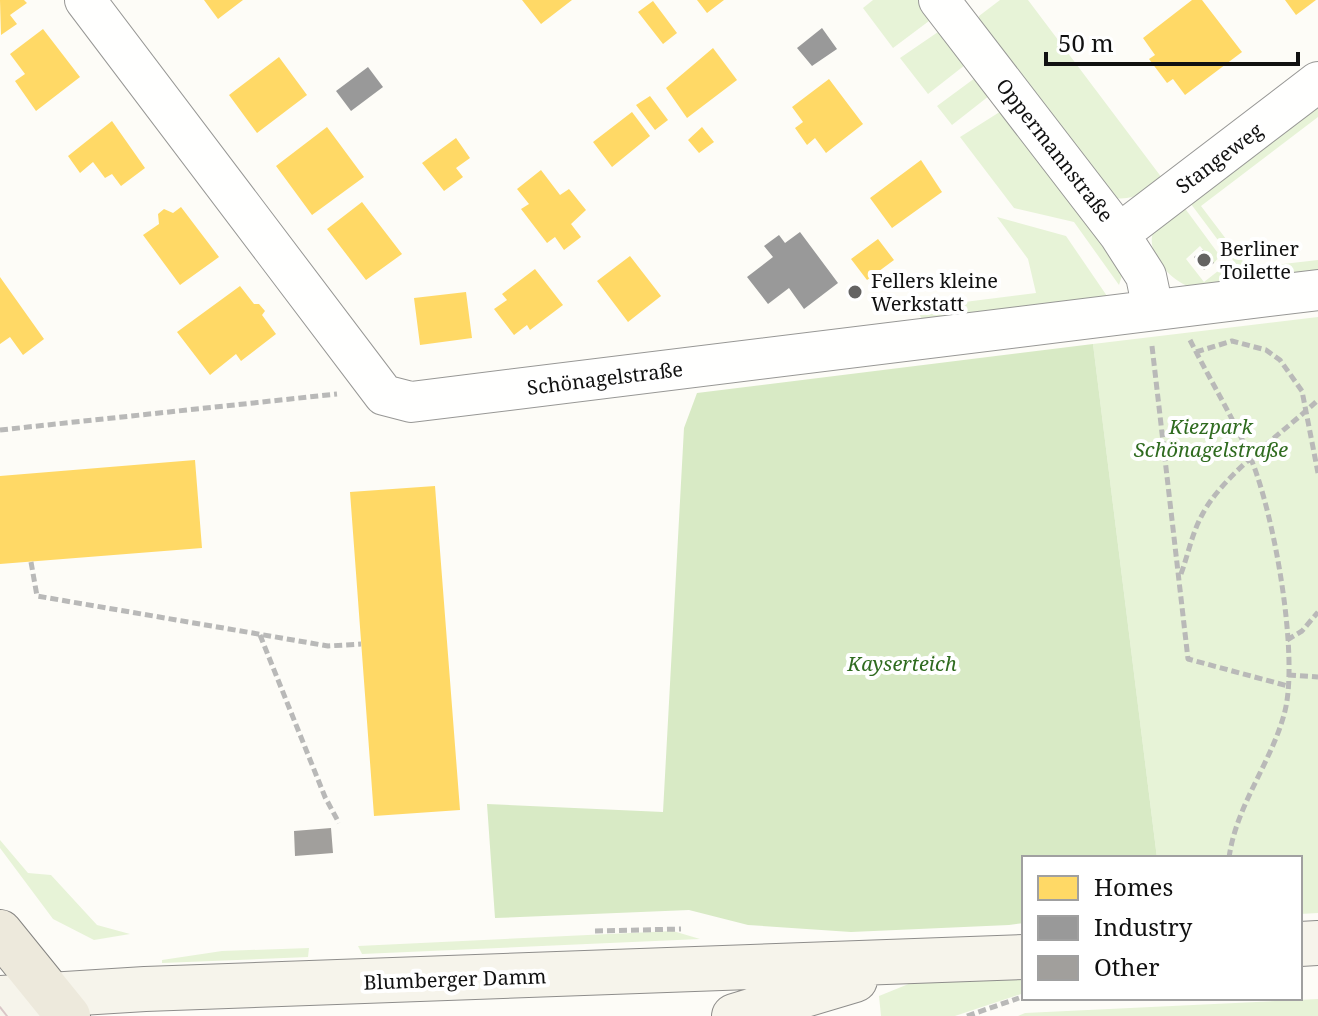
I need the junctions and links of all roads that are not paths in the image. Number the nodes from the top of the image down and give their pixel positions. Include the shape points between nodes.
1 (85, 0) edge
2 (939, 0) edge
3 (1318, 82) edge
4 (1119, 234) junction
5 (1318, 290) edge
6 (1152, 326) junction
7 (0, 932) edge
8 (1022, 957) edge
9 (911, 963) junction
10 (0, 998) edge
11 (60, 1006) edge
12 (734, 1016) edge

1 - 6 street, Schönagelstraße via 384,395 411,402 1101,318
2 - 4 street, Oppermannstraße
3 - 4 street, Stangeweg
4 - 6 street, Oppermannstraße via 1146,276
5 - 6 street, Schönagelstraße
7 - 11 main road
8 - 9 main road, Blumberger Damm
9 - 11 main road, Blumberger Damm
9 - 12 main road, Blumberger Damm
10 - 11 main road, Blumberger Damm

